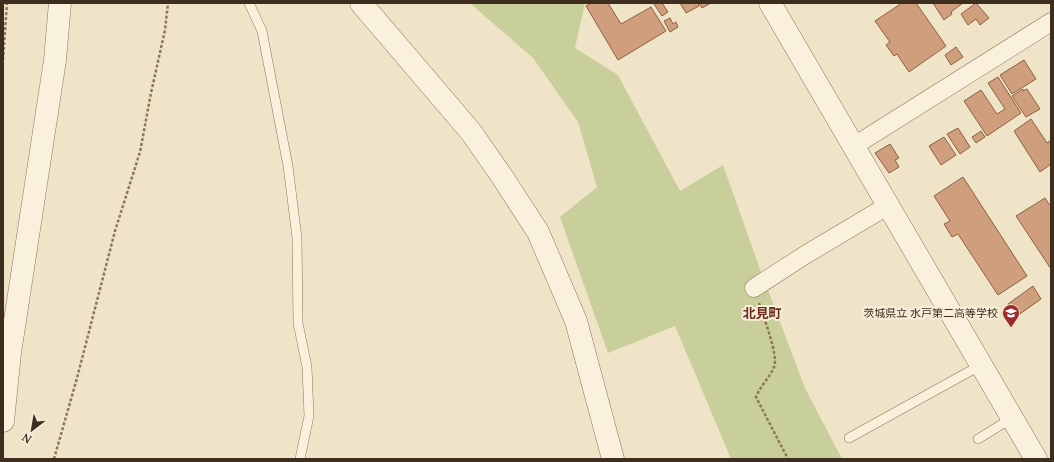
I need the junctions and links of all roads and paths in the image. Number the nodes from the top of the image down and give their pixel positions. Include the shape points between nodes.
1 (7, 3) edge
2 (60, 3) edge
3 (168, 3) edge
4 (249, 3) edge
5 (361, 3) edge
6 (770, 3) edge
7 (1051, 22) edge
8 (3, 60) edge
9 (854, 146) junction
10 (889, 205) junction
11 (754, 288) joint
12 (981, 365) junction
13 (1012, 418) junction
14 (3, 422) edge
15 (849, 438) dead end
16 (978, 439) dead end
17 (54, 459) edge
18 (300, 459) edge
19 (613, 459) edge
20 (788, 459) edge
21 (1036, 459) edge

1 - 8 path
2 - 14 street via 54,60 10,353
3 - 17 path via 165,30 140,152 115,230
4 - 18 lane via 262,32 288,166 297,238 298,322 307,367 309,416
5 - 19 street via 471,132 538,232 576,321
6 - 9 street
7 - 9 street
9 - 10 street
10 - 11 street
10 - 12 street
11 - 20 path via 776,357 775,366 756,397
12 - 13 street
12 - 15 lane
13 - 16 lane
13 - 21 street

